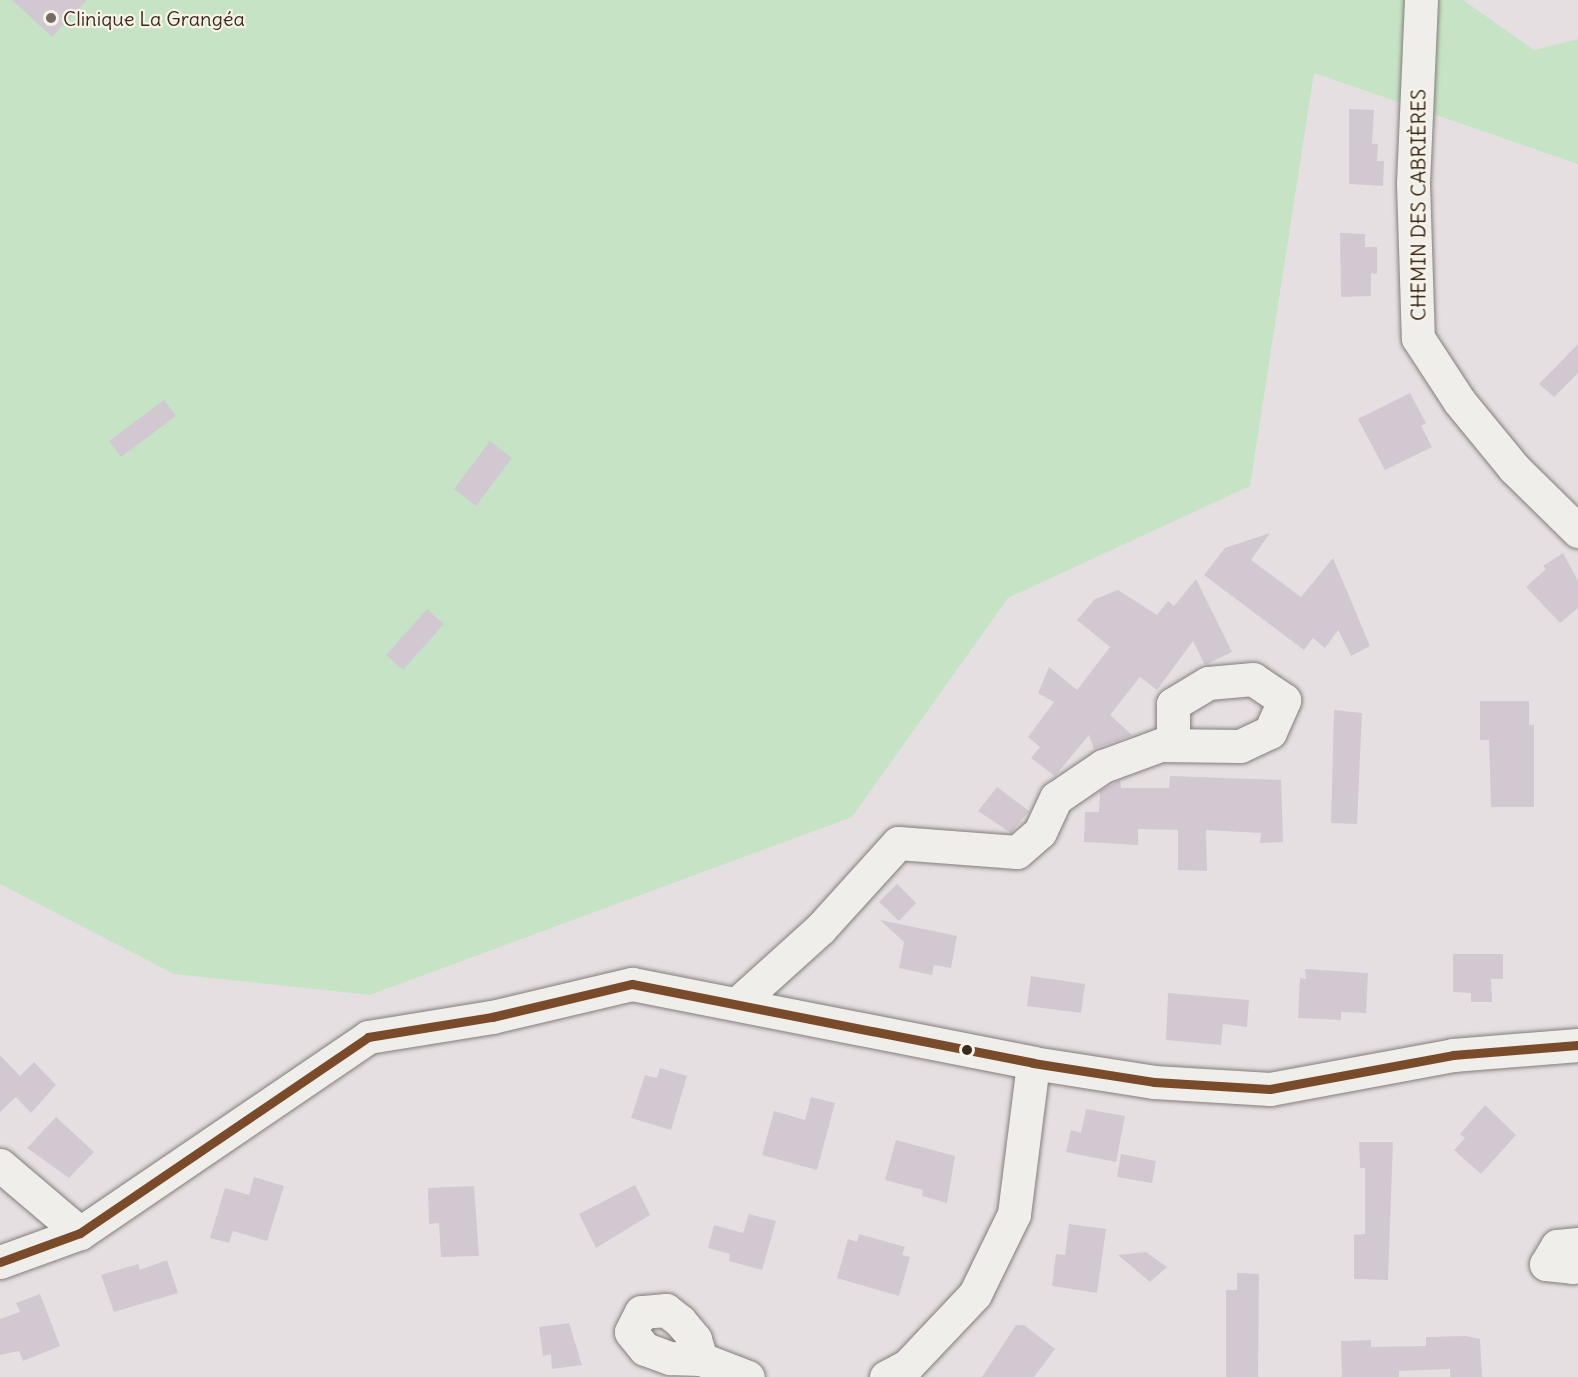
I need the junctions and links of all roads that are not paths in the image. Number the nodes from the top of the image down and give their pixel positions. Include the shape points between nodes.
1 (1420, 0) edge
2 (1578, 531) edge
3 (1173, 745) dead end
4 (738, 1003) junction
5 (1578, 1045) edge
6 (1033, 1063) junction
7 (0, 1165) edge
8 (80, 1233) junction
9 (1578, 1244) edge
10 (0, 1262) edge
11 (1578, 1263) edge
12 (701, 1359) dead end
13 (747, 1377) edge
14 (886, 1377) edge

1 - 2 street, CHEMIN DES CABRIÈRES via 1413,183 1418,338 1459,401 1514,468
3 - 4 street via 1160,745 1102,766 1056,798 1040,832 1017,852 898,843 820,929
4 - 6 street
4 - 8 street via 632,984 492,1017 368,1037
5 - 6 street via 1453,1055 1270,1089 1154,1082
6 - 14 street via 1014,1214 975,1294 907,1366
7 - 8 street
8 - 10 street
9 - 11 street via 1557,1246 1546,1264 1573,1267
12 - 13 street

